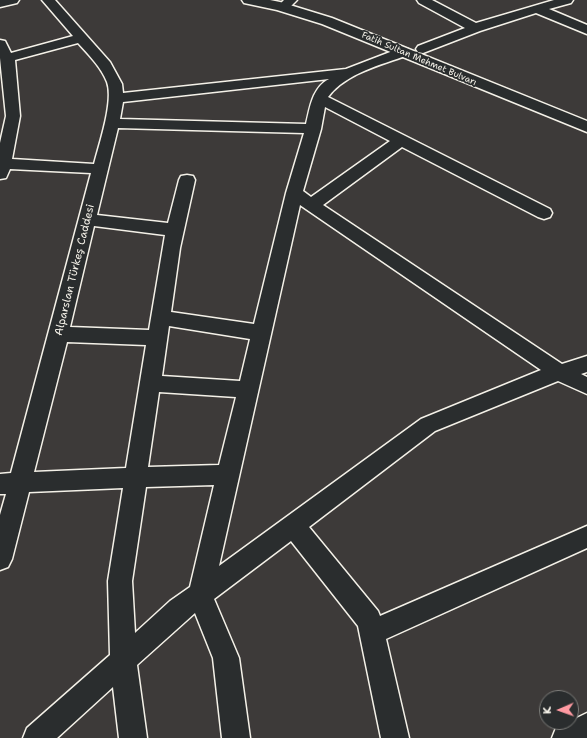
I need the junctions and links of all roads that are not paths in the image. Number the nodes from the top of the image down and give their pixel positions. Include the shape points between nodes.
1 (13, 0) edge
2 (48, 0) edge
3 (249, 0) edge
4 (423, 0) edge
5 (567, 0) edge
6 (289, 2) edge
7 (0, 3) edge
8 (542, 5) edge
9 (475, 28) junction
10 (587, 30) edge
11 (81, 38) junction
12 (0, 44) edge
13 (423, 49) junction
14 (403, 52) junction
15 (7, 58) junction
16 (351, 72) junction
17 (116, 98) junction
18 (319, 98) junction
19 (587, 114) edge
20 (112, 123) junction
21 (587, 127) edge
22 (313, 129) junction
23 (401, 140) junction
24 (1, 166) edge
25 (101, 168) junction
26 (187, 180) dead end
27 (294, 193) junction
28 (311, 204) junction
29 (544, 213) dead end
30 (88, 220) junction
31 (175, 230) junction
32 (159, 328) junction
33 (261, 333) junction
34 (59, 334) junction
35 (587, 364) edge
36 (559, 372) junction
37 (150, 382) junction
38 (587, 386) edge
39 (248, 390) junction
40 (228, 475) junction
41 (136, 477) junction
42 (10, 484) edge
43 (293, 525) junction
44 (587, 537) edge
45 (0, 559) edge
46 (200, 594) junction
47 (372, 632) junction
48 (123, 660) junction
49 (587, 727) edge
50 (37, 738) edge
51 (133, 738) edge
52 (236, 738) edge
53 (395, 738) edge
54 (566, 738) edge

1 - 7 street
2 - 11 street, Alparslan Türkeş Caddesi
3 - 6 main road, Fatih Sultan Mehmet Bulvarı
4 - 9 street
5 - 8 street
6 - 13 main road, Fatih Sultan Mehmet Bulvarı via 336,14
6 - 14 main road, Fatih Sultan Mehmet Bulvarı via 334,24
8 - 9 street
8 - 10 street
9 - 13 street
11 - 15 street
11 - 17 street, Alparslan Türkeş Caddesi via 105,65 115,84
12 - 15 street
13 - 19 main road, Fatih Sultan Mehmet Bulvarı
14 - 16 street
14 - 21 main road, Fatih Sultan Mehmet Bulvarı
15 - 24 street via 12,116
16 - 17 street
16 - 18 street via 330,84
17 - 20 street, Alparslan Türkeş Caddesi
18 - 22 street
18 - 23 street
20 - 22 street
20 - 25 street, Alparslan Türkeş Caddesi
22 - 27 street
23 - 28 street
23 - 29 street
24 - 25 street
25 - 30 street, Alparslan Türkeş Caddesi
26 - 31 street
27 - 28 street
27 - 33 street
28 - 36 street
30 - 31 street
30 - 34 street, Alparslan Türkeş Caddesi
31 - 32 street
32 - 33 street
32 - 34 street
32 - 37 street
33 - 39 street
34 - 42 street, Alparslan Türkeş Caddesi
35 - 36 street
36 - 38 street
36 - 43 street via 428,425
37 - 39 street
37 - 41 street
39 - 40 street
40 - 41 street
40 - 46 street
41 - 42 street
41 - 48 street via 120,581
42 - 45 street, Alparslan Türkeş Caddesi
43 - 46 street
43 - 47 street via 369,620
44 - 47 street
46 - 48 street
46 - 52 street via 226,658
47 - 53 street
48 - 50 street
48 - 51 street
49 - 54 street

